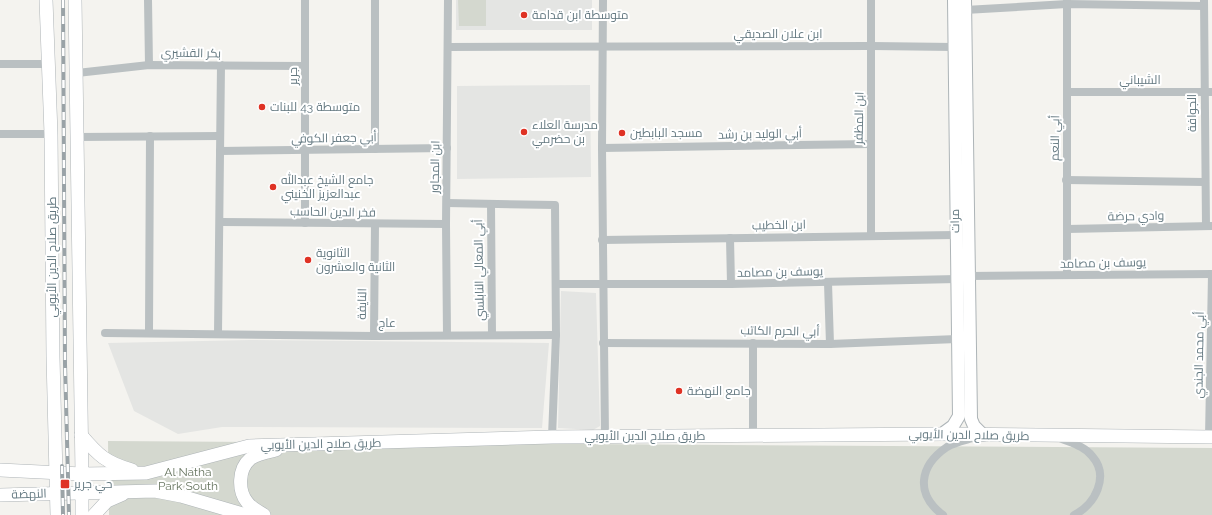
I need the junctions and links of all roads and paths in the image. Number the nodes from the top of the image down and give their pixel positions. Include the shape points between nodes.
1 (46, 0) edge
2 (75, 0) edge
3 (148, 0) edge
4 (305, 0) edge
5 (375, 0) edge
6 (448, 0) edge
7 (603, 0) edge
8 (872, 0) edge
9 (954, 0) edge
10 (1067, 2) edge
11 (1204, 3) edge
12 (965, 5) edge
13 (602, 46) junction
14 (872, 46) junction
15 (448, 47) junction
16 (954, 48) junction
17 (0, 64) edge
18 (47, 64) junction
19 (149, 64) junction
20 (221, 66) junction
21 (305, 66) junction
22 (77, 74) junction
23 (1067, 92) junction
24 (1208, 92) edge
25 (0, 134) edge
26 (51, 134) junction
27 (150, 136) junction
28 (220, 136) junction
29 (78, 137) junction
30 (871, 144) junction
31 (447, 148) junction
32 (602, 148) junction
33 (375, 149) junction
34 (305, 150) junction
35 (220, 151) junction
36 (1066, 180) junction
37 (1204, 182) junction
38 (447, 203) junction
39 (490, 204) junction
40 (221, 222) junction
41 (305, 223) junction
42 (446, 224) junction
43 (375, 225) junction
44 (1209, 226) edge
45 (1067, 229) junction
46 (955, 235) junction
47 (871, 236) junction
48 (730, 238) junction
49 (602, 240) junction
50 (1212, 274) edge
51 (1067, 275) junction
52 (969, 276) junction
53 (956, 279) junction
54 (828, 283) junction
55 (556, 284) junction
56 (731, 284) junction
57 (604, 285) junction
58 (149, 332) junction
59 (105, 333) dead end
60 (218, 334) junction
61 (447, 335) junction
62 (492, 335) junction
63 (556, 335) junction
64 (374, 336) junction
65 (957, 339) junction
66 (603, 343) junction
67 (753, 343) junction
68 (830, 344) junction
69 (970, 396) junction
70 (958, 398) junction
71 (942, 434) junction
72 (81, 435) junction
73 (983, 435) junction
74 (753, 436) junction
75 (1056, 436) junction
76 (552, 437) junction
77 (605, 437) junction
78 (1211, 437) edge
79 (289, 446) junction
80 (0, 470) edge
81 (146, 473) junction
82 (56, 474) junction
83 (82, 474) junction
84 (132, 491) junction
85 (82, 492) junction
86 (56, 493) junction
87 (0, 494) edge
88 (56, 515) edge
89 (82, 515) edge
90 (94, 515) edge
91 (246, 515) edge
92 (264, 515) edge
93 (943, 515) edge
94 (1074, 515) edge

1 - 18 main road, طريق صلاح الدين الأيوبي
2 - 22 main road
3 - 19 street
4 - 21 street, جرير
5 - 33 street
6 - 15 street, ابن المجاور
7 - 13 street
8 - 14 street, ابن المظفر
9 - 16 street, مرات
10 - 11 street
10 - 12 street
10 - 23 street, أبي النعم
11 - 24 street, الجوافة
12 - 52 street, مرات
13 - 14 street, ابن علان الصديقي
13 - 15 street, ابن علان الصديقي
13 - 32 street
14 - 16 street, ابن علان الصديقي
14 - 30 street, ابن المظفر
15 - 31 street, ابن المجاور
16 - 46 street, مرات
17 - 18 street
18 - 26 main road, طريق صلاح الدين الأيوبي
19 - 20 street, بكر القشيري
19 - 22 street, بكر القشيري
20 - 21 street, بكر القشيري
20 - 28 street
21 - 34 street, جرير
22 - 29 main road
23 - 24 street, الشيباني
23 - 36 street, أبي النعم
24 - 37 street, الجوافة
25 - 26 street
26 - 82 main road, طريق صلاح الدين الأيوبي via 52,357
27 - 28 street
27 - 29 street
27 - 58 street
28 - 35 street
29 - 72 main road
30 - 32 street, أبي الوليد بن رشد
30 - 47 street, ابن المظفر
31 - 33 street, أبي جعفر الكوفي
31 - 38 street, ابن المجاور
32 - 49 street
33 - 34 street, أبي جعفر الكوفي
34 - 35 street, أبي جعفر الكوفي
34 - 41 street, جرير
35 - 40 street
36 - 37 street
36 - 45 street, أبي النعم
37 - 44 street, الجوافة
38 - 39 street
38 - 42 street, ابن المجاور
39 - 55 street via 555,205
39 - 62 street, أبي المعالي النابلسي
40 - 41 street, فخر الدين الحاسب
40 - 60 street
41 - 43 street, فخر الدين الحاسب
42 - 43 street, فخر الدين الحاسب
42 - 61 street, ابن المجاور
43 - 64 street, النايفة
44 - 45 street, وادي حرضة
45 - 51 street, أبي النعم
46 - 47 street, ابن الخطيب
46 - 53 street, مرات
47 - 48 street, ابن الخطيب
48 - 49 street, ابن الخطيب
48 - 56 street
49 - 57 street
50 - 51 street, يوسف بن مصامد
50 - 78 street, أبي محمد الجندي
51 - 52 street, يوسف بن مصامد
52 - 69 street, مرات
53 - 54 street, يوسف بن مصامد
53 - 65 street, مرات
54 - 56 street, يوسف بن مصامد
54 - 68 street
55 - 57 street, يوسف بن مصامد
55 - 63 street
56 - 57 street, يوسف بن مصامد
57 - 66 street
58 - 59 street, عاج
58 - 60 street, عاج
60 - 64 street, عاج
61 - 62 street, عاج
61 - 64 street, عاج
62 - 63 street, عاج
63 - 76 street
65 - 68 street, أبي الحرم الكاتب
65 - 70 street, مرات
66 - 67 street, أبي الحرم الكاتب
66 - 77 street
67 - 68 street, أبي الحرم الكاتب
67 - 74 street
69 - 70 street via 965,406 962,406
69 - 73 street, مرات via 972,422
70 - 71 street, مرات via 958,420
71 - 73 main road, طريق صلاح الدين الأيوبي
71 - 74 main road, طريق صلاح الدين الأيوبي
72 - 81 main road via 105,460
72 - 83 main road
73 - 75 main road, طريق صلاح الدين الأيوبي
73 - 93 street via 949,446 938,454 928,468 924,488 926,496 933,508
74 - 77 main road, طريق صلاح الدين الأيوبي
75 - 78 main road, طريق صلاح الدين الأيوبي
75 - 94 street via 1084,448 1098,465 1098,491 1088,507
76 - 77 main road, طريق صلاح الدين الأيوبي
76 - 79 main road, طريق صلاح الدين الأيوبي
79 - 81 main road, طريق صلاح الدين الأيوبي via 249,446
79 - 92 main road via 255,456 244,466 241,477 243,494 247,503
80 - 82 main road, طريق صلاح الدين الأيوبي
81 - 83 main road, طريق صلاح الدين الأيوبي
82 - 83 main road, طريق صلاح الدين الأيوبي
82 - 86 main road, طريق صلاح الدين الأيوبي
83 - 85 main road
84 - 85 main road, النهضة
84 - 90 main road via 107,501
84 - 91 main road, النهضة via 166,493
85 - 86 main road, النهضة
85 - 89 main road
86 - 87 main road, النهضة
86 - 88 main road, طريق صلاح الدين الأيوبي

